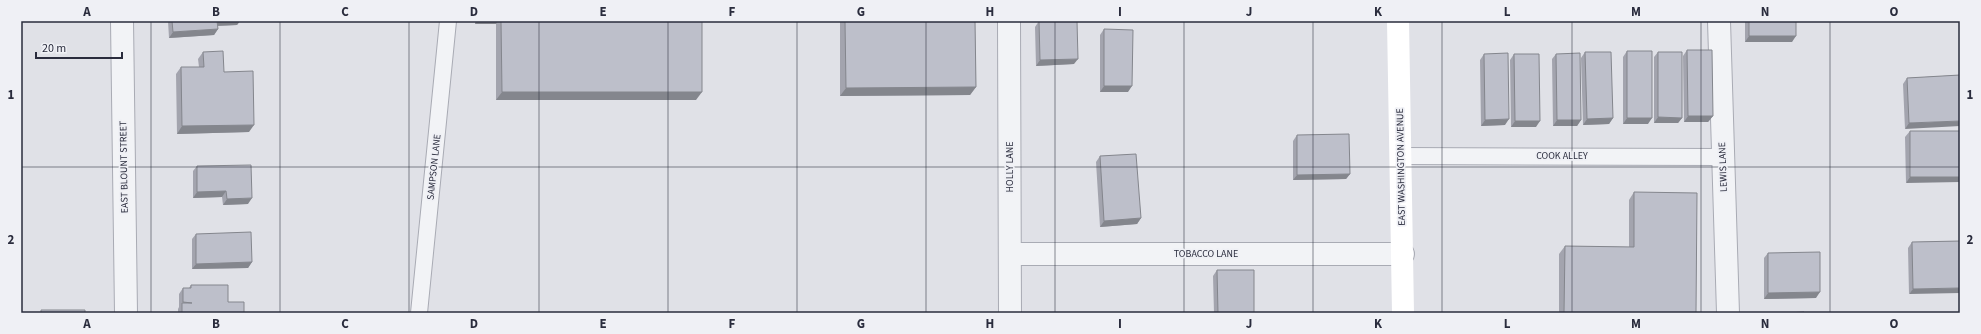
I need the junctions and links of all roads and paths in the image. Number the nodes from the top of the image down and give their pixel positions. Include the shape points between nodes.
1 (122, 21) edge
2 (448, 21) edge
3 (1009, 21) edge
4 (1398, 21) edge
5 (1719, 21) edge
6 (1400, 156) junction
7 (1723, 156) junction
8 (1010, 254) junction
9 (1402, 254) junction
10 (126, 313) edge
11 (419, 313) edge
12 (1010, 313) edge
13 (1404, 313) edge
14 (1728, 313) edge

1 - 10 street, EAST BLOUNT STREET
2 - 11 lane, SAMPSON LANE
3 - 8 street, HOLLY LANE
4 - 6 street, EAST WASHINGTON AVENUE
5 - 7 street, LEWIS LANE
6 - 7 lane, COOK ALLEY
6 - 9 street, EAST WASHINGTON AVENUE
7 - 14 street, LEWIS LANE
8 - 9 street, TOBACCO LANE
8 - 12 street, HOLLY LANE
9 - 13 street, EAST WASHINGTON AVENUE

